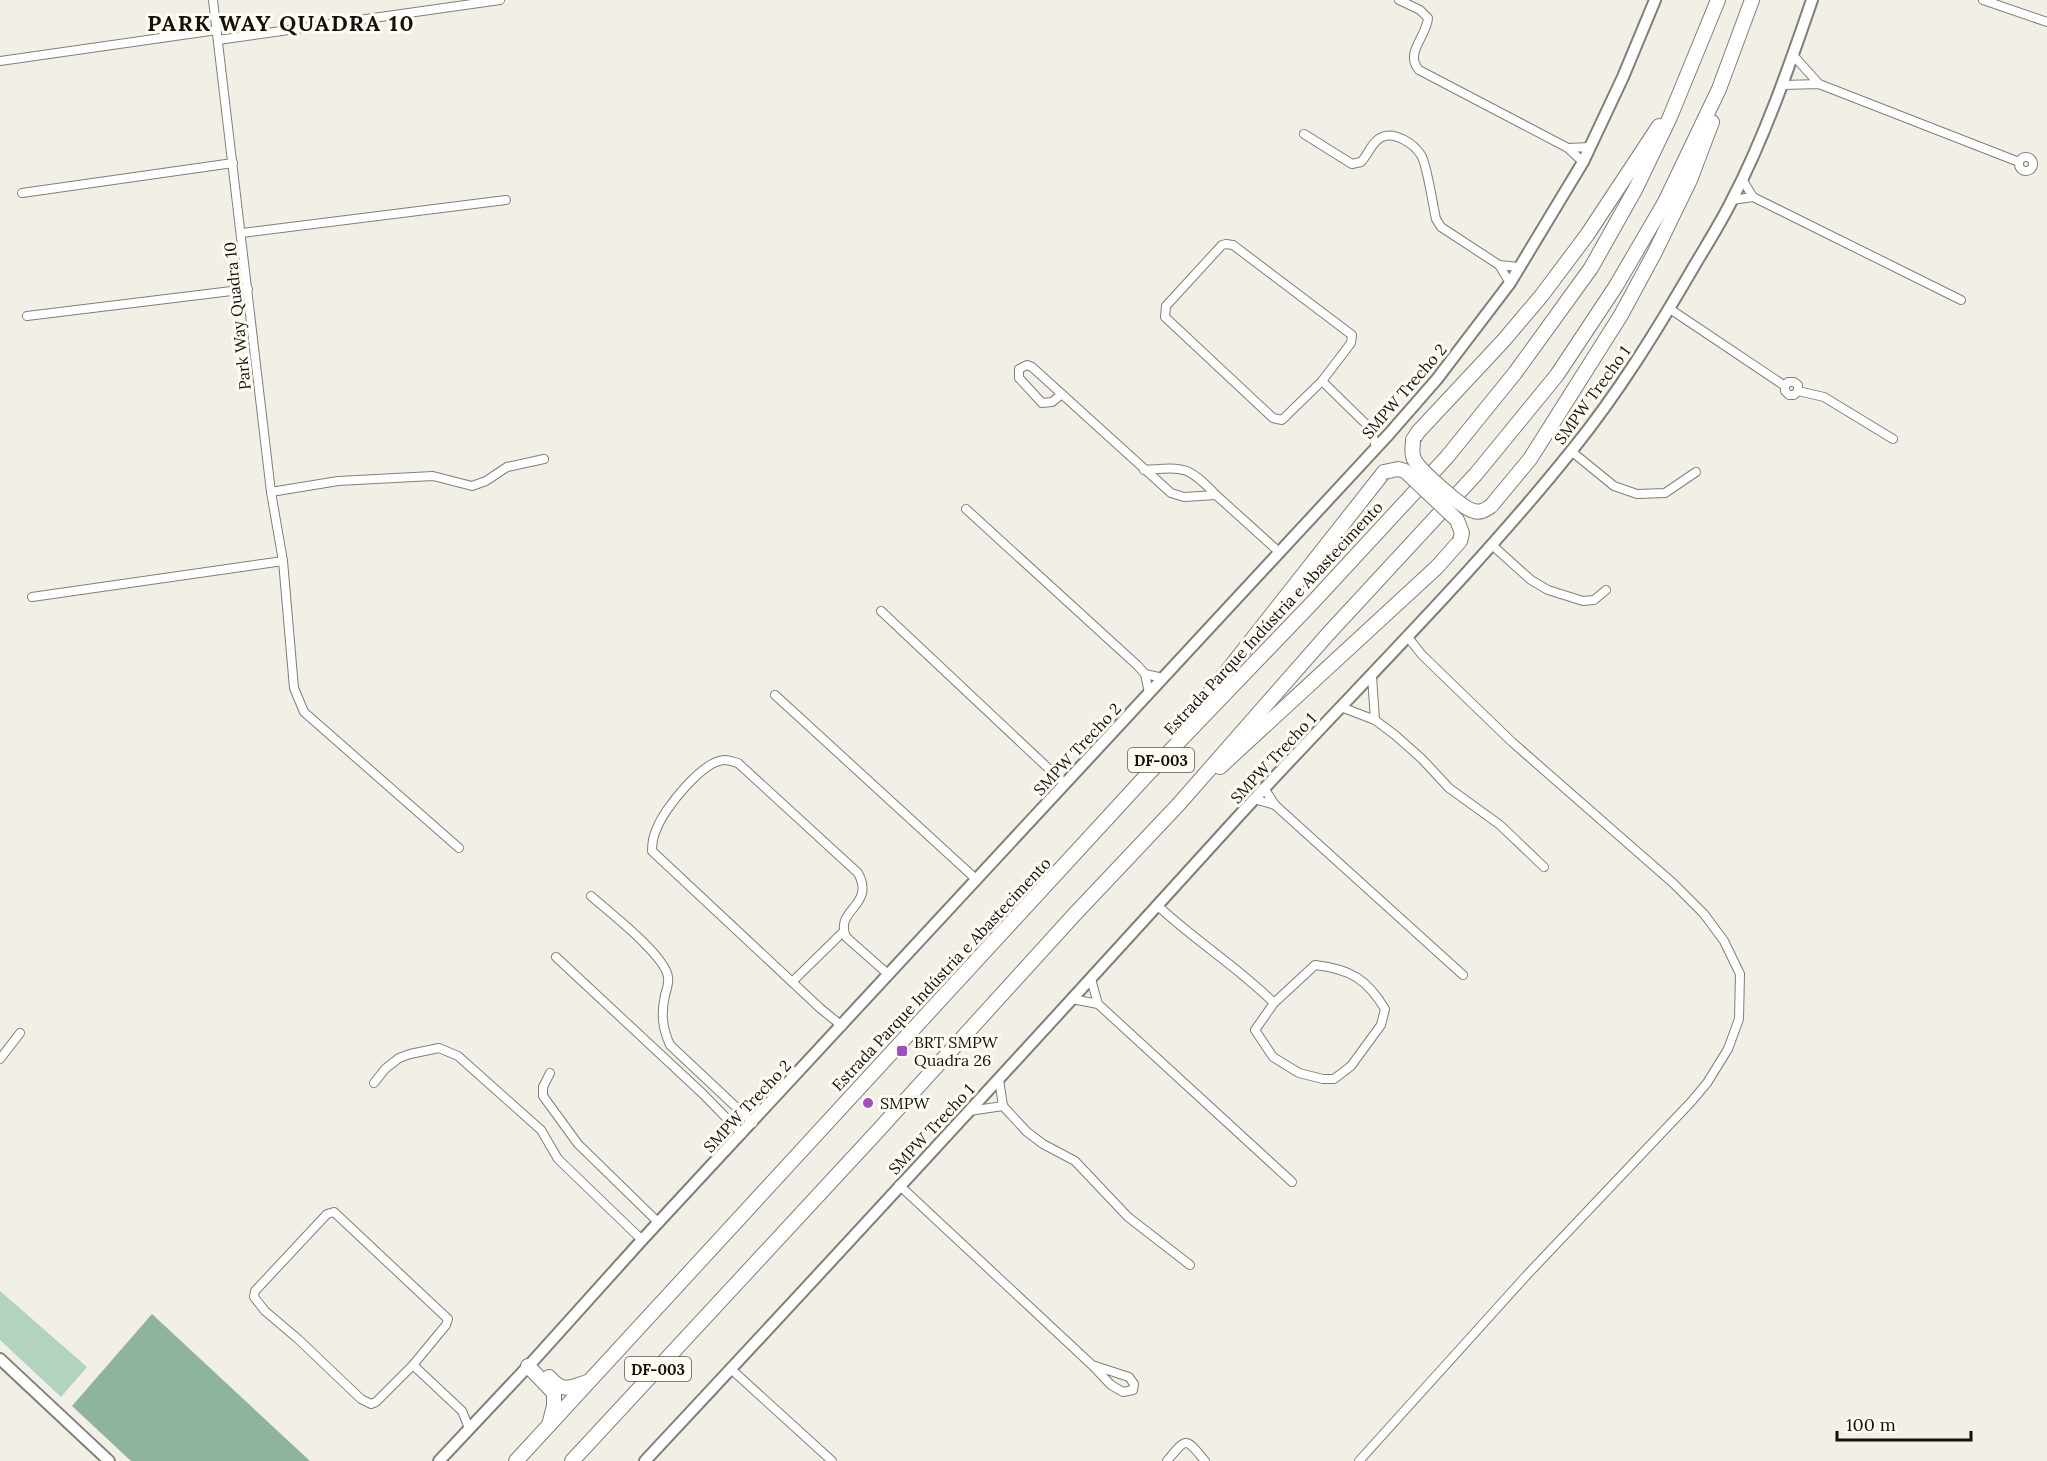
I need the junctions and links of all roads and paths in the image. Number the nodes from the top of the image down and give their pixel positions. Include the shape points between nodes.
1 (213, 0) edge
2 (500, 0) edge
3 (1399, 0) edge
4 (1654, 0) edge
5 (1718, 0) edge
6 (1752, 0) edge
7 (1812, 0) edge
8 (1983, 0) edge
9 (2047, 22) edge
10 (217, 30) junction
11 (218, 40) junction
12 (1793, 55) junction
13 (0, 61) edge
14 (1818, 84) junction
15 (1783, 85) junction
16 (1719, 89) junction
17 (1670, 117) junction
18 (1304, 134) dead end
19 (1590, 147) junction
20 (1568, 148) junction
21 (1583, 162) junction
22 (2019, 162) dead end
23 (233, 163) junction
24 (1742, 178) junction
25 (22, 193) dead end
26 (1753, 197) junction
27 (506, 200) dead end
28 (1732, 200) junction
29 (242, 233) junction
30 (1499, 265) junction
31 (1520, 267) junction
32 (1510, 283) junction
33 (248, 289) junction
34 (1961, 300) dead end
35 (1670, 309) junction
36 (27, 316) dead end
37 (1322, 381) junction
38 (1062, 394) junction
39 (1371, 429) junction
40 (1389, 434) junction
41 (1893, 439) dead end
42 (1376, 447) junction
43 (1571, 451) junction
44 (544, 459) dead end
45 (1144, 470) junction
46 (1696, 472) dead end
47 (271, 492) junction
48 (1216, 495) junction
49 (966, 509) dead end
50 (1492, 545) junction
51 (1278, 551) junction
52 (283, 561) junction
53 (1606, 590) dead end
54 (32, 597) dead end
55 (881, 611) dead end
56 (1407, 636) junction
57 (1145, 674) junction
58 (1371, 676) junction
59 (1162, 678) junction
60 (1149, 693) junction
61 (775, 695) dead end
62 (1341, 707) junction
63 (1374, 720) junction
64 (1146, 776) junction
65 (1065, 784) junction
66 (1264, 788) junction
67 (1254, 799) junction
68 (1178, 805) junction
69 (1275, 805) junction
70 (459, 848) dead end
71 (1544, 867) dead end
72 (977, 880) junction
73 (591, 896) dead end
74 (1157, 905) junction
75 (844, 931) junction
76 (556, 957) dead end
77 (889, 975) junction
78 (1463, 975) dead end
79 (1091, 979) junction
80 (792, 982) junction
81 (1072, 999) junction
82 (1274, 1003) junction
83 (1098, 1004) junction
84 (842, 1026) junction
85 (20, 1033) dead end
86 (0, 1059) edge
87 (550, 1073) dead end
88 (999, 1079) junction
89 (374, 1083) dead end
90 (1003, 1106) junction
91 (969, 1111) junction
92 (753, 1123) junction
93 (742, 1134) junction
94 (1292, 1182) dead end
95 (899, 1185) junction
96 (659, 1223) junction
97 (642, 1240) junction
98 (1190, 1265) dead end
99 (0, 1359) edge
100 (531, 1363) junction
101 (413, 1365) junction
102 (1092, 1365) junction
103 (730, 1369) junction
104 (590, 1381) junction
105 (462, 1411) junction
106 (480, 1416) junction
107 (548, 1427) junction
108 (469, 1428) junction
109 (109, 1461) edge
110 (439, 1461) edge
111 (516, 1461) edge
112 (572, 1461) edge
113 (645, 1461) edge
114 (831, 1461) edge
115 (1167, 1461) edge
116 (1205, 1461) edge
117 (1359, 1461) edge

1 - 10 street, Park Way Quadra 10
2 - 11 street
3 - 20 street via 1428,18 1414,55 1419,70
4 - 19 street, SMPW Trecho 2
5 - 17 highway, Estrada Parque Indústria e Abastecimento / DF-003
6 - 16 highway, DF-003
7 - 12 street, SMPW Trecho 1
8 - 9 street
10 - 11 street, Park Way Quadra 10
10 - 13 street
11 - 23 street, Park Way Quadra 10
12 - 14 street
12 - 15 street, SMPW Trecho 1
14 - 15 street
14 - 22 street
15 - 24 street, SMPW Trecho 1
16 - 17 highway, bridge via 1703,149 1643,275 1530,459 1491,506 1470,511 1417,465 1412,453 1413,440 1542,295 1609,203 1656,129
16 - 68 highway, DF-003 via 1665,202 1557,375 1468,483
17 - 64 highway, Estrada Parque Indústria e Abastecimento / DF-003 via 1591,268 1515,373 1447,457
18 - 30 street via 1352,164 1361,162 1380,138 1403,140 1423,160 1442,227
19 - 20 street
19 - 21 street, SMPW Trecho 2
20 - 21 street
21 - 31 street, SMPW Trecho 2
23 - 25 street
23 - 29 street, Park Way Quadra 10
24 - 26 street
24 - 28 street, SMPW Trecho 1
26 - 28 street
26 - 34 street
27 - 29 street
28 - 35 street, SMPW Trecho 1
29 - 33 street, Park Way Quadra 10
30 - 31 street
30 - 32 street
31 - 32 street, SMPW Trecho 2
32 - 40 street, SMPW Trecho 2 via 1437,379
33 - 36 street
33 - 47 street, Park Way Quadra 10
35 - 41 street via 1785,386 1794,382 1798,391 1824,397
35 - 43 street, SMPW Trecho 1 via 1628,375
37 - 37 street via 1351,343 1352,335 1233,245 1222,245 1164,309 1165,317 1276,420 1282,420
37 - 39 street
38 - 38 street via 1052,402 1042,403 1019,378 1019,369 1027,365
38 - 45 street
39 - 40 street
39 - 42 street
40 - 42 street, SMPW Trecho 2
42 - 51 street, SMPW Trecho 2
43 - 46 street via 1614,486 1637,494 1665,493
43 - 50 street, SMPW Trecho 1
44 - 47 street via 507,467 486,482 472,486 433,476 338,481
45 - 48 street via 1176,496
45 - 48 street via 1182,468
47 - 52 street, Park Way Quadra 10
48 - 51 street
49 - 57 street
50 - 53 street via 1548,590 1583,601 1594,600
50 - 56 street, SMPW Trecho 1
51 - 59 street, SMPW Trecho 2
52 - 54 street
52 - 70 street, Park Way Quadra 10 via 294,688 304,712
55 - 65 street
56 - 58 street, SMPW Trecho 1
56 - 117 street via 1512,742 1704,914 1724,941 1740,974 1739,1019 1728,1049 1691,1102 1526,1276
57 - 59 street
57 - 60 street
58 - 62 street, SMPW Trecho 1
58 - 63 street
59 - 60 street, SMPW Trecho 2
60 - 65 street, SMPW Trecho 2
61 - 72 street
62 - 63 street
62 - 66 street, SMPW Trecho 1
63 - 71 street
64 - 68 highway, bridge via 1384,472 1405,471 1457,520 1462,533 1460,541 1437,567
64 - 104 highway, Estrada Parque Indústria e Abastecimento / DF-003
65 - 72 street, SMPW Trecho 2
66 - 67 street, SMPW Trecho 1
66 - 69 street
67 - 69 street
67 - 74 street, SMPW Trecho 1
68 - 112 highway, DF-003
69 - 78 street
72 - 77 street, SMPW Trecho 2
73 - 92 street via 665,967 668,982 662,1016 670,1045
74 - 79 street, SMPW Trecho 1
74 - 82 street
75 - 77 street
75 - 80 street
75 - 80 street via 847,916 862,897 858,873 738,763 712,763 681,791 657,826 652,851
76 - 93 street
77 - 84 street, SMPW Trecho 2
79 - 81 street, SMPW Trecho 1
79 - 83 street
80 - 84 street
81 - 83 street
81 - 88 street, SMPW Trecho 1
82 - 82 street via 1255,1030 1273,1057 1299,1073 1323,1079 1334,1079 1351,1066 1381,1025 1385,1009 1374,990 1356,977 1338,968 1315,965
83 - 94 street
84 - 92 street, SMPW Trecho 2
85 - 86 street
87 - 96 street via 543,1096 578,1144
88 - 90 street
88 - 91 street, SMPW Trecho 1
89 - 97 street via 385,1069 410,1054 439,1048 458,1056 541,1130 558,1160
90 - 91 street
90 - 98 street via 1035,1138 1075,1161 1128,1217
91 - 95 street, SMPW Trecho 1
92 - 93 street, SMPW Trecho 2
93 - 96 street, SMPW Trecho 2
95 - 102 street
95 - 103 street, SMPW Trecho 1
96 - 97 street, SMPW Trecho 2
97 - 100 street, SMPW Trecho 2
99 - 109 street
100 - 104 highway via 560,1387
100 - 106 street, SMPW Trecho 2
100 - 107 highway via 554,1393
101 - 101 street via 446,1325 446,1316 337,1214 327,1214 254,1293 265,1311 367,1403 376,1402
101 - 105 street
102 - 102 street via 1129,1377 1134,1384 1132,1390 1118,1390
103 - 113 street, SMPW Trecho 1
103 - 114 street
104 - 107 highway, Estrada Parque Indústria e Abastecimento / DF-003
105 - 106 street
105 - 108 street
106 - 108 street, SMPW Trecho 2
107 - 111 highway, Estrada Parque Indústria e Abastecimento / DF-003
108 - 110 street, SMPW Trecho 2
115 - 116 street via 1186,1442

